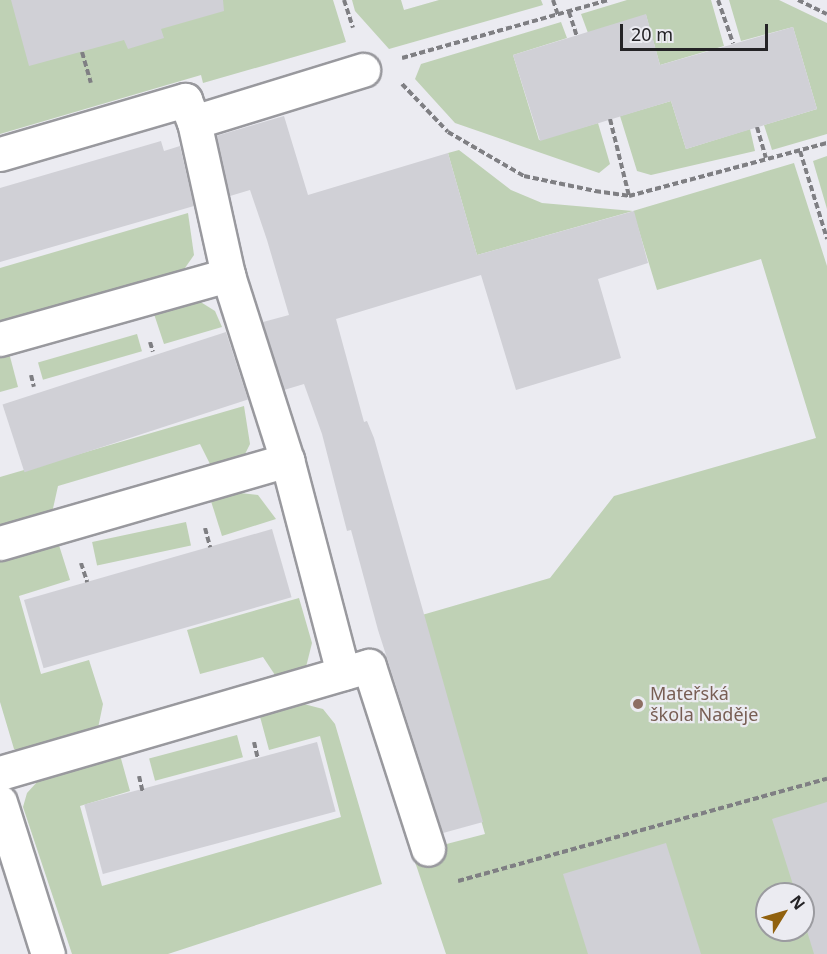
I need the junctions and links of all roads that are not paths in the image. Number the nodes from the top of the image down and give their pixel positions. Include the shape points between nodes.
1 (378, 65) road end
2 (194, 122) junction
3 (0, 154) edge
4 (228, 275) junction
5 (0, 339) edge
6 (287, 460) junction
7 (0, 543) edge
8 (343, 673) junction
9 (0, 772) edge
10 (0, 802) edge
11 (428, 849) road end
12 (48, 954) edge

1 - 2 street
2 - 3 street via 185,100
2 - 4 street
4 - 5 street
4 - 6 street
6 - 7 street
6 - 8 street
8 - 9 street
8 - 11 street via 369,666
10 - 12 street

